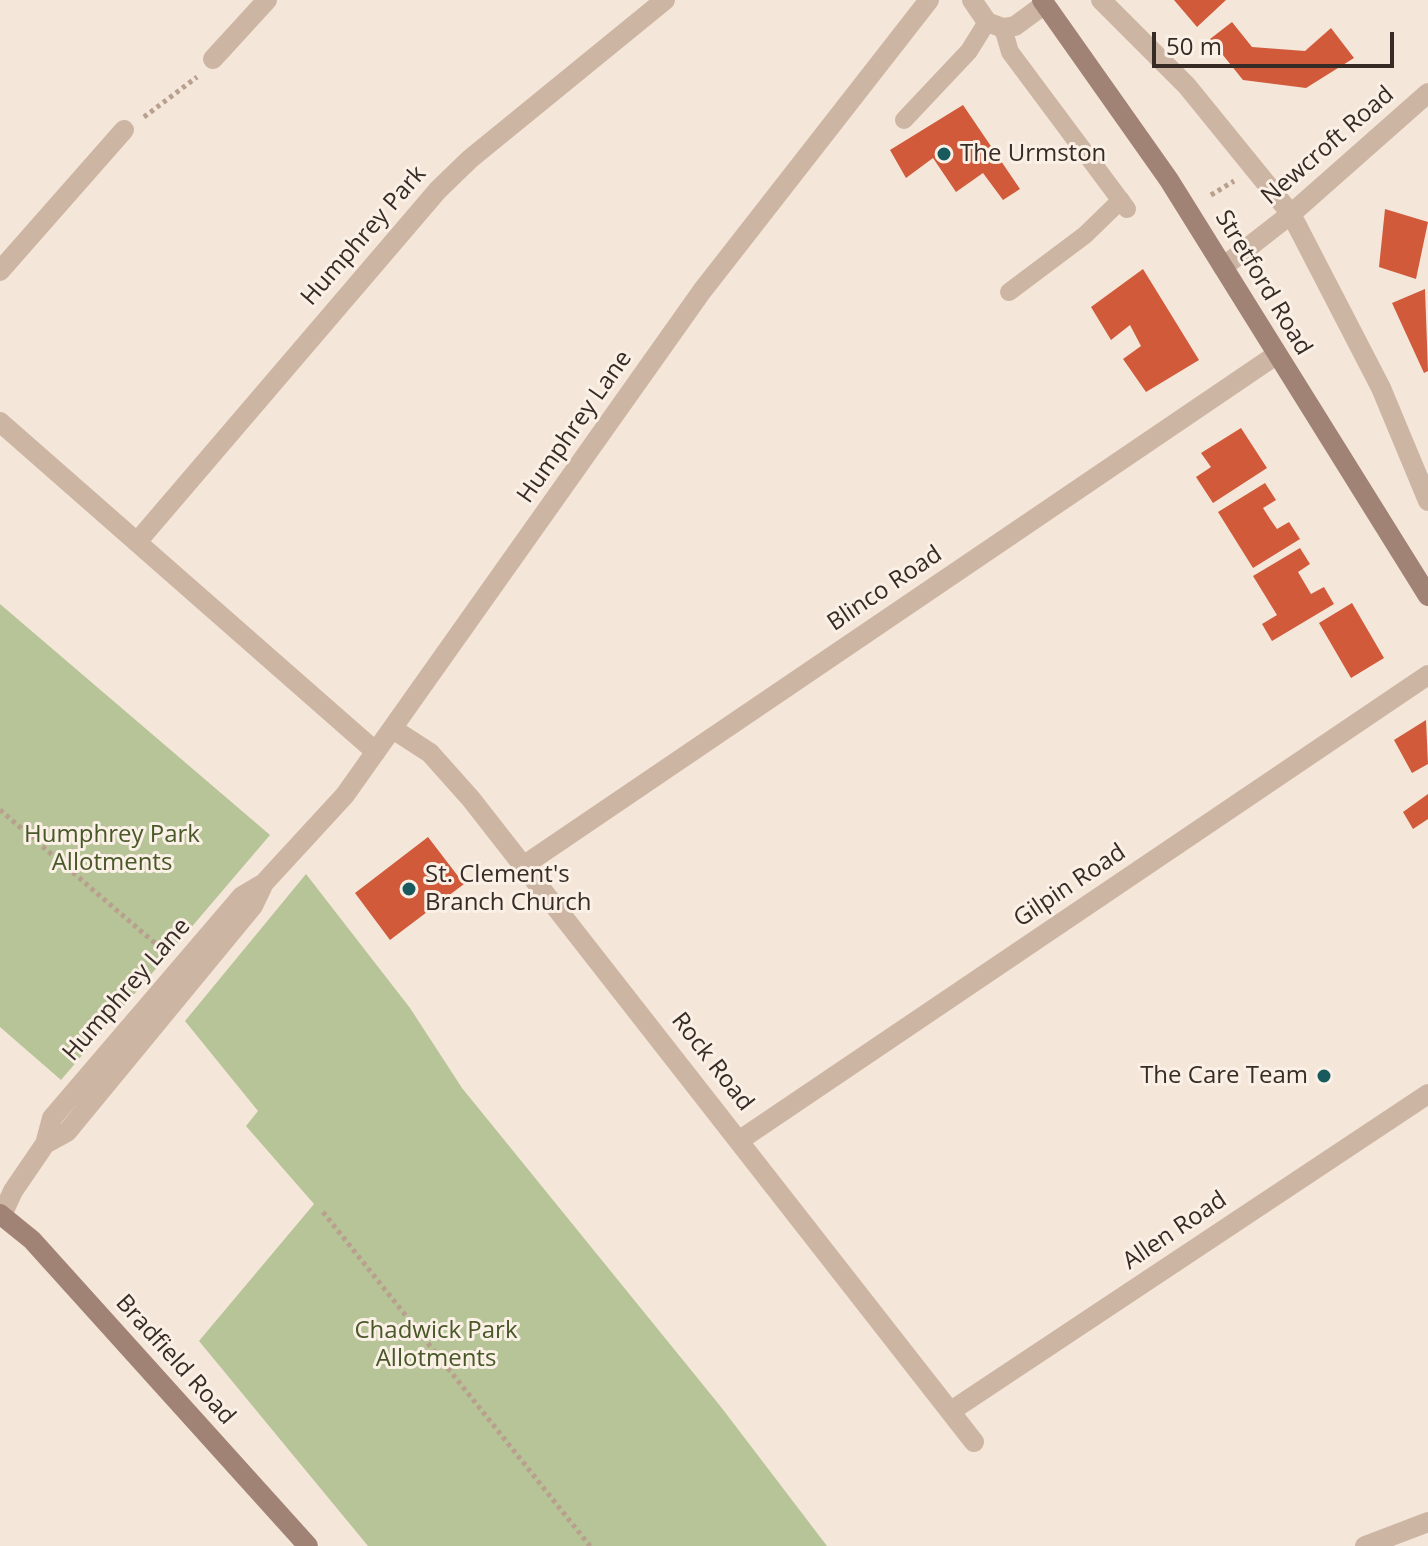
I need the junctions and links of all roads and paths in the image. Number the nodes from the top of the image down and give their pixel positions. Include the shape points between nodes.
1 (267, 0) edge
2 (665, 0) edge
3 (929, 0) edge
4 (972, 0) edge
5 (1101, 0) edge
6 (1043, 2) edge
7 (995, 25) junction
8 (213, 59) joint
9 (1428, 93) edge
10 (904, 120) dead end
11 (124, 130) joint
12 (1291, 214) junction
13 (1223, 267) junction
14 (0, 271) edge
15 (1009, 292) dead end
16 (1276, 355) junction
17 (0, 422) edge
18 (1428, 501) edge
19 (137, 542) junction
20 (1428, 596) edge
21 (1428, 675) edge
22 (393, 729) junction
23 (376, 752) junction
24 (0, 810) edge
25 (523, 866) junction
26 (264, 883) junction
27 (182, 966) junction
28 (1428, 1094) edge
29 (740, 1140) junction
30 (45, 1144) junction
31 (323, 1212) dead end
32 (1, 1216) edge
33 (951, 1411) junction
34 (974, 1442) dead end
35 (1428, 1522) edge
36 (308, 1546) edge
37 (590, 1546) edge
38 (1365, 1546) edge

1 - 8 street
2 - 19 street, Humphrey Park via 438,190
3 - 22 street, Humphrey Lane via 702,291
4 - 7 street
5 - 12 street via 1187,86
6 - 7 street, Stretford Road via 1015,26
6 - 13 main road, Stretford Road via 1169,180
7 - 10 lane
7 - 15 lane via 1124,204
8 - 11 path via 196,78
9 - 12 street, Newcroft Road
11 - 14 street
12 - 13 street, Newcroft Road
12 - 18 street via 1381,388
13 - 16 main road, Stretford Road
16 - 20 main road, Stretford Road
16 - 25 street, Blinco Road
17 - 19 street
19 - 23 street
21 - 29 street, Gilpin Road
22 - 23 street, Humphrey Lane
22 - 25 street, Rock Road via 430,753
23 - 26 street, Humphrey Lane via 345,795
24 - 27 path
25 - 29 street, Rock Road
26 - 27 street, Humphrey Lane via 242,896
26 - 30 street, Humphrey Lane via 253,906 67,1132
27 - 30 street, Humphrey Lane via 52,1118
28 - 33 street, Allen Road
29 - 33 street, Rock Road
30 - 32 street, Humphrey Lane
31 - 37 path
32 - 36 main road, Bradfield Road via 32,1240
33 - 34 street, Rock Road
35 - 38 street

